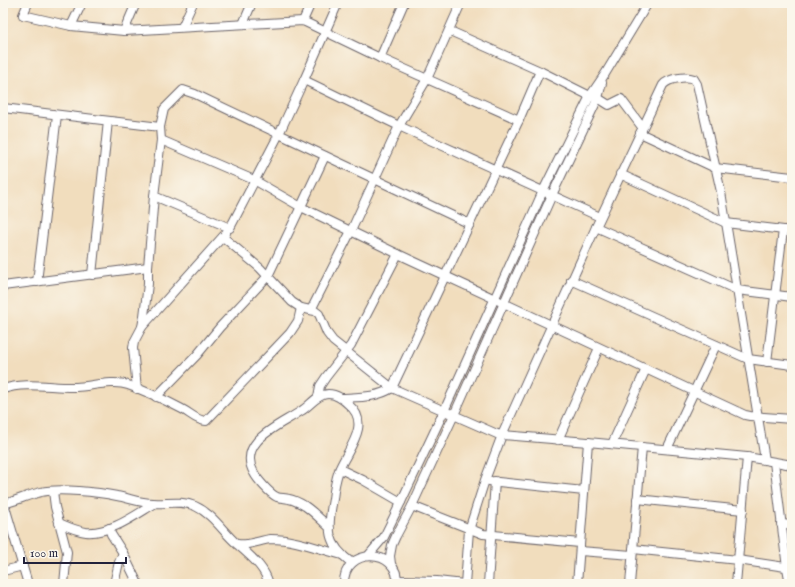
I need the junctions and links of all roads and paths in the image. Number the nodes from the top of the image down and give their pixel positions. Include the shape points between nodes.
1 (28, 3) edge
2 (82, 3) edge
3 (136, 3) edge
4 (193, 3) edge
5 (252, 3) edge
6 (310, 3) edge
7 (338, 3) edge
8 (404, 3) edge
9 (461, 3) edge
10 (648, 3) edge
11 (303, 21) junction
12 (243, 24) junction
13 (71, 26) junction
14 (182, 27) junction
15 (124, 31) junction
16 (450, 31) junction
17 (326, 33) junction
18 (380, 58) junction
19 (540, 70) junction
20 (427, 79) junction
21 (304, 80) junction
22 (594, 97) junction
23 (3, 109) edge
24 (56, 115) junction
25 (519, 120) junction
26 (108, 121) junction
27 (399, 126) junction
28 (160, 128) junction
29 (641, 130) junction
30 (279, 134) junction
31 (161, 140) junction
32 (325, 156) junction
33 (495, 168) junction
34 (715, 168) junction
35 (620, 174) junction
36 (792, 177) edge
37 (375, 179) junction
38 (254, 180) junction
39 (543, 191) junction
40 (154, 196) junction
41 (552, 196) junction
42 (302, 206) junction
43 (600, 217) junction
44 (726, 223) junction
45 (470, 224) junction
46 (596, 227) junction
47 (230, 228) junction
48 (783, 230) junction
49 (351, 231) junction
50 (792, 231) edge
51 (223, 237) junction
52 (398, 254) junction
53 (148, 268) junction
54 (92, 275) junction
55 (446, 275) junction
56 (268, 276) junction
57 (571, 280) junction
58 (37, 282) junction
59 (3, 286) edge
60 (737, 290) junction
61 (775, 295) junction
62 (792, 297) edge
63 (494, 299) junction
64 (503, 302) junction
65 (301, 308) junction
66 (311, 310) junction
67 (551, 325) junction
68 (142, 327) junction
69 (716, 345) junction
70 (599, 348) junction
71 (346, 351) junction
72 (748, 359) junction
73 (767, 362) junction
74 (792, 365) edge
75 (646, 369) junction
76 (392, 388) junction
77 (3, 389) edge
78 (138, 389) junction
79 (693, 392) junction
80 (156, 397) junction
81 (318, 397) junction
82 (341, 398) junction
83 (444, 411) junction
84 (454, 415) junction
85 (758, 417) junction
86 (792, 419) edge
87 (502, 435) junction
88 (558, 440) junction
89 (588, 442) junction
90 (612, 444) junction
91 (642, 447) junction
92 (667, 449) junction
93 (747, 457) junction
94 (765, 460) junction
95 (774, 462) junction
96 (792, 465) edge
97 (340, 469) junction
98 (484, 480) junction
99 (495, 481) junction
100 (53, 491) junction
101 (584, 491) junction
102 (637, 499) junction
103 (401, 502) junction
104 (3, 503) edge
105 (154, 504) junction
106 (412, 506) junction
107 (743, 510) junction
108 (59, 523) junction
109 (781, 524) junction
110 (792, 525) edge
111 (109, 528) junction
112 (330, 528) junction
113 (469, 530) junction
114 (491, 535) junction
115 (237, 544) junction
116 (580, 547) junction
117 (633, 552) junction
118 (123, 553) junction
119 (342, 555) junction
120 (368, 556) junction
121 (738, 560) junction
122 (352, 563) junction
123 (391, 564) junction
124 (22, 566) junction
125 (789, 568) edge
126 (3, 571) edge
127 (398, 582) edge
128 (28, 584) edge
129 (64, 584) edge
130 (114, 584) edge
131 (138, 584) edge
132 (269, 584) edge
133 (344, 584) edge
134 (465, 584) edge
135 (488, 584) edge
136 (577, 584) edge
137 (630, 584) edge
138 (736, 584) edge
139 (790, 584) edge

1 - 13 street via 23,15
2 - 13 street
3 - 15 street
4 - 14 street
5 - 12 street
6 - 11 street
7 - 17 street
8 - 18 street
9 - 16 street
10 - 22 street
11 - 12 street
11 - 17 street
12 - 14 street
13 - 15 street
14 - 15 street
16 - 19 street
16 - 20 street
17 - 18 street
17 - 21 street
18 - 20 street
19 - 22 street
19 - 25 street
20 - 25 street
20 - 27 street
21 - 27 street
21 - 30 street
22 - 29 street via 609,105 621,99
22 - 39 street
22 - 41 street
23 - 24 street
24 - 26 street
24 - 58 street
25 - 33 street
26 - 28 street
26 - 54 street
27 - 33 street
27 - 37 street
28 - 30 street via 164,109 183,90
28 - 31 street
29 - 34 street
29 - 34 street via 663,84 670,80 691,78 697,84
29 - 35 street
30 - 32 street
30 - 38 street
31 - 38 street
31 - 40 street
32 - 37 street
32 - 42 street
33 - 39 street
33 - 45 street
34 - 36 street
34 - 44 street
35 - 43 street
35 - 44 street
37 - 45 street
37 - 49 street
38 - 42 street
38 - 47 street
39 - 41 street
39 - 63 street
40 - 47 street
40 - 53 street
41 - 43 street
41 - 64 street
42 - 49 street
42 - 56 street
43 - 46 street
44 - 48 street
44 - 60 street
45 - 55 street
46 - 57 street
46 - 60 street
47 - 51 street
48 - 50 street
48 - 61 street
49 - 52 street
49 - 66 street
51 - 56 street
51 - 68 street
52 - 55 street
52 - 71 street
53 - 54 street
53 - 68 street
54 - 58 street
55 - 63 street
55 - 76 street
56 - 65 street via 286,297
56 - 80 street
57 - 67 street
57 - 69 street
58 - 59 street
60 - 61 street
60 - 72 street
61 - 62 street
61 - 73 street
63 - 64 street
63 - 83 street
64 - 67 street
64 - 84 street
65 - 66 street
65 - 80 street via 298,321 290,333 208,420 200,421 183,409
66 - 71 street via 318,314 333,341
67 - 70 street
67 - 87 street
68 - 78 street via 133,348
69 - 72 street
69 - 79 street
70 - 75 street
70 - 88 street
71 - 76 street
71 - 81 street via 326,377
72 - 73 street
72 - 85 street
73 - 74 street
75 - 79 street
75 - 90 street
76 - 82 street via 369,396
76 - 83 street
77 - 78 street via 19,386 75,387 119,384
78 - 80 street
79 - 85 street via 745,415
79 - 92 street
81 - 82 street via 329,394
81 - 112 street via 302,411 264,434 254,445 250,462 256,477 274,495 294,500 306,507
82 - 97 street via 356,413 358,434
83 - 84 street
83 - 103 street
84 - 87 street
84 - 106 street
85 - 86 street
85 - 94 street
87 - 88 street
87 - 98 street
88 - 89 street
89 - 90 street
89 - 101 street
90 - 91 street
91 - 92 street
91 - 102 street
92 - 93 street
93 - 94 street
93 - 107 street
94 - 95 street
95 - 96 street
95 - 109 street
97 - 103 street
97 - 112 street via 329,520
98 - 99 street
98 - 113 street
99 - 101 street
99 - 114 street
100 - 104 street
100 - 105 street via 117,496
100 - 108 street
101 - 116 street
102 - 107 street
102 - 117 street
103 - 120 street via 384,537
104 - 124 street
105 - 111 street
105 - 115 street via 171,502 194,505 213,518
106 - 113 street
106 - 123 street via 392,545
107 - 121 street
108 - 111 street via 85,532
108 - 129 street via 67,552
109 - 110 street
109 - 125 street
111 - 118 street
112 - 119 street via 332,541
113 - 114 street
113 - 134 street
114 - 116 street
114 - 135 street
115 - 119 street via 281,540
115 - 132 street via 260,565
116 - 117 street
116 - 136 street
117 - 121 street
117 - 137 street
118 - 130 street
118 - 131 street
119 - 122 street
120 - 122 street
120 - 123 street via 376,556
121 - 125 street
121 - 138 street
122 - 133 street via 347,570
123 - 127 street
124 - 126 street
124 - 128 street
125 - 139 street
127 - 134 street via 437,580

